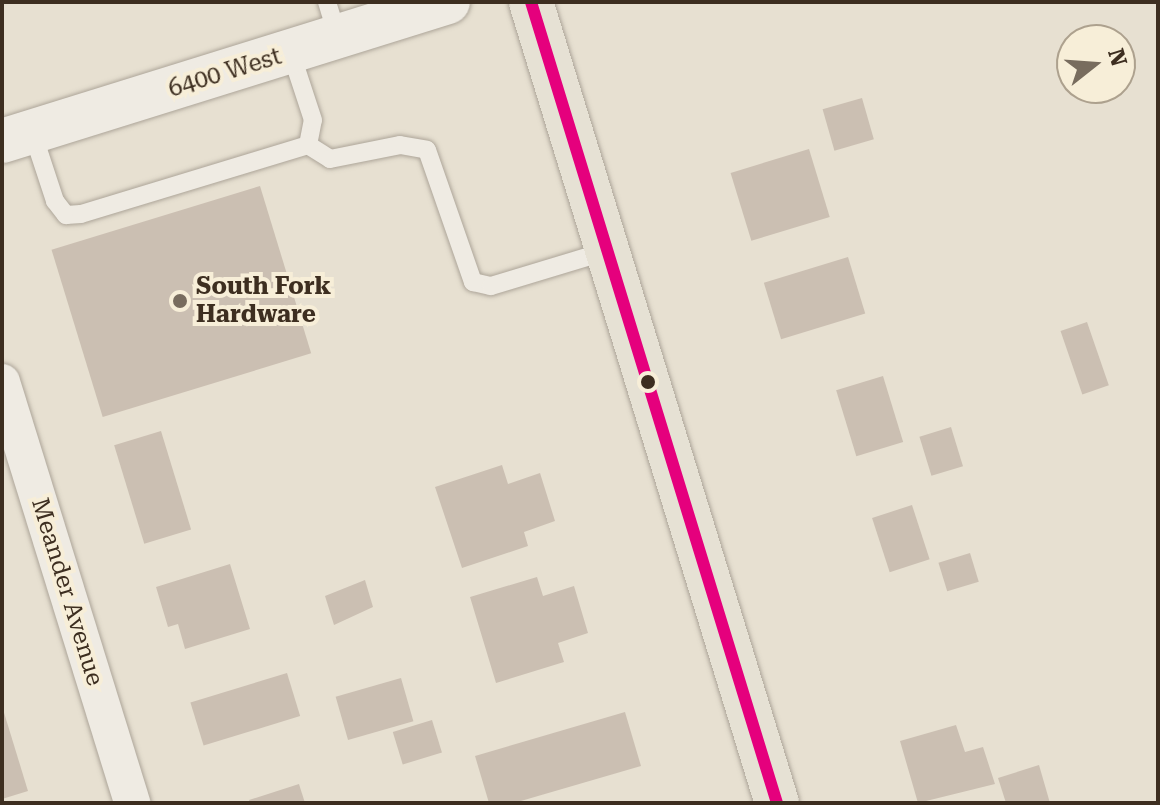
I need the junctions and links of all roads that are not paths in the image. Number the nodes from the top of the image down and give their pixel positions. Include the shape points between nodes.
1 (448, 2) edge
2 (531, 2) edge
3 (333, 20) edge
4 (291, 53) junction
5 (17, 136) edge
6 (308, 145) junction
7 (607, 251) junction
8 (2, 382) edge
9 (132, 803) edge
10 (777, 803) edge

1 - 3 street, 6400 West
2 - 7 main road
3 - 4 street, 6400 West
4 - 5 street, 6400 West
4 - 6 lane via 313,120
5 - 6 lane via 66,215
6 - 7 lane via 330,159 400,145 427,150 473,282 491,286
7 - 10 main road
8 - 9 street, Meander Avenue

